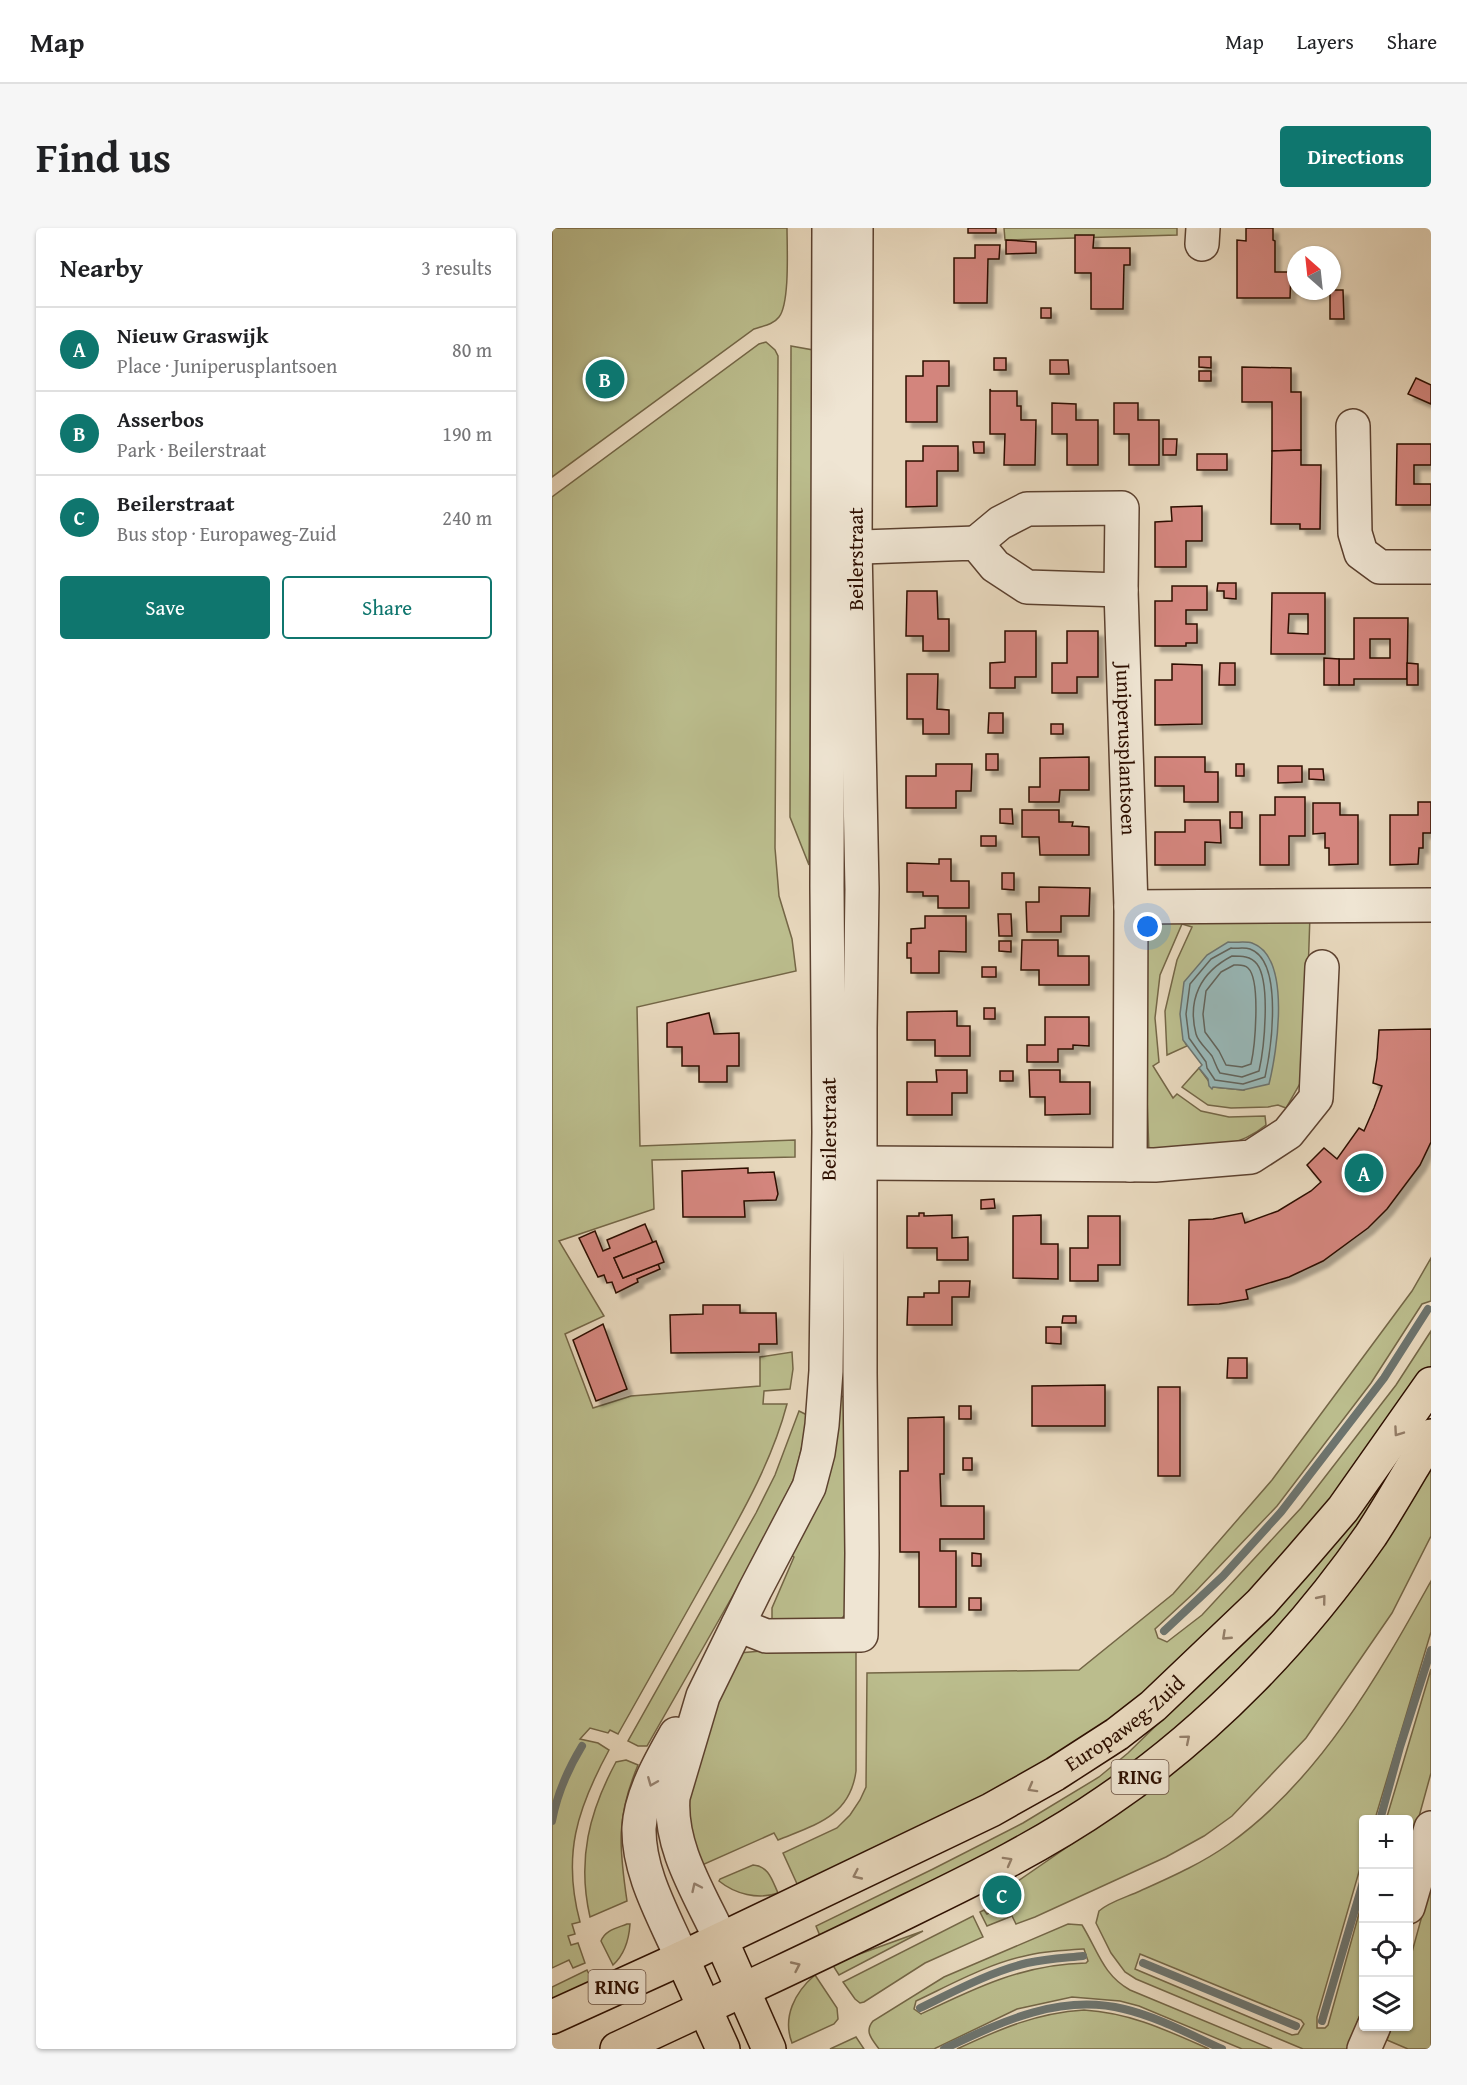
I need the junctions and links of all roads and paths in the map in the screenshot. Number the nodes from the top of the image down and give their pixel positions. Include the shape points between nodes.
1 (829, 228) edge
2 (856, 228) edge
3 (842, 340) junction
4 (1353, 426) dead end
5 (976, 543) junction
6 (842, 548) junction
7 (1431, 567) edge
8 (1121, 590) junction
9 (827, 887) junction
10 (862, 889) junction
11 (1431, 904) edge
12 (1131, 907) junction
13 (1322, 967) dead end
14 (860, 1163) junction
15 (1130, 1165) junction
16 (825, 1371) junction
17 (860, 1373) junction
18 (1431, 1384) edge
19 (1431, 1437) edge
20 (738, 1625) junction
21 (703, 1696) junction
22 (1431, 1828) edge
23 (1413, 1890) edge
24 (721, 1940) junction
25 (682, 1958) junction
26 (743, 1990) junction
27 (704, 2008) junction
28 (552, 2017) edge
29 (1372, 2031) edge
30 (617, 2049) edge
31 (723, 2049) edge
32 (769, 2049) edge
33 (1364, 2049) edge

1 - 3 street, Beilerstraat
2 - 3 street, Beilerstraat
3 - 6 street, Beilerstraat
4 - 7 street via 1355,533 1361,553 1380,567
5 - 6 street
5 - 8 street via 995,566 1027,587
5 - 8 street, Juniperusplantsoen via 1000,523 1027,509 1122,508
6 - 9 street, Beilerstraat
6 - 10 street, Beilerstraat
8 - 12 street, Juniperusplantsoen
9 - 10 street
9 - 16 street, Beilerstraat via 829,1132
10 - 14 street, Beilerstraat
11 - 12 street
12 - 15 street, Juniperusplantsoen
13 - 15 street via 1316,1098 1288,1133 1251,1156
14 - 15 street
14 - 17 street, Beilerstraat
16 - 17 street
16 - 20 street, Beilerstraat via 818,1453 809,1487
17 - 20 street, Beilerstraat via 861,1635 766,1636
18 -> 24 main road, Europaweg-Zuid / RING via 1343,1509 1300,1559 1261,1603 1153,1707 1055,1774 992,1810
26 -> 19 main road, RING via 1025,1852 1109,1800 1175,1750 1248,1683 1300,1627 1371,1533
20 - 21 street, Beilerstraat
24 -> 21 street, Beilerstraat via 681,1853 673,1818 673,1797
21 -> 25 street, Beilerstraat via 660,1762 639,1826 642,1860
22 - 23 street
24 - 25 main road, Europaweg-Zuid / RING
24 - 26 main road
25 - 27 main road
25 - 28 main road, Europaweg-Zuid / RING
26 - 27 main road, RING
26 - 32 main road
27 - 30 main road, RING
27 - 31 main road
29 - 33 street

